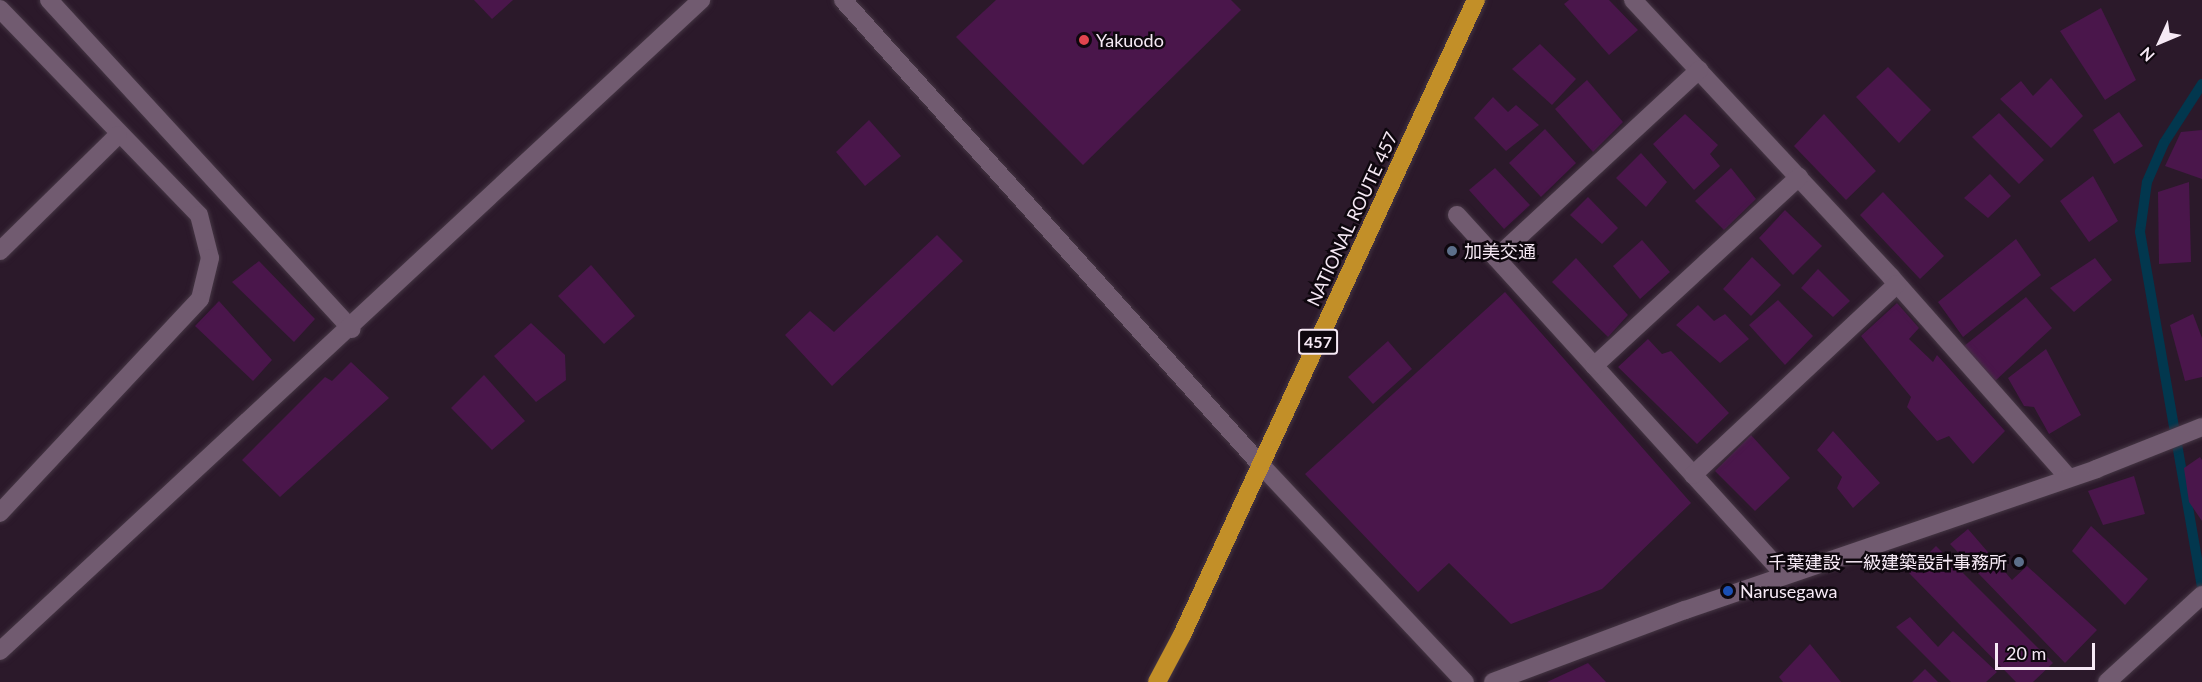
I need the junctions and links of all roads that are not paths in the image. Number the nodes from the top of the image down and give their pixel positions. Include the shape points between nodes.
1 (49, 0) edge
2 (701, 0) edge
3 (843, 0) edge
4 (1476, 0) edge
5 (1633, 0) edge
6 (0, 9) edge
7 (1699, 70) junction
8 (118, 135) junction
9 (1798, 177) junction
10 (1457, 215) dead end
11 (0, 251) edge
12 (1496, 258) junction
13 (1897, 284) junction
14 (352, 329) junction
15 (1594, 366) junction
16 (2202, 427) edge
17 (1261, 465) junction
18 (1693, 475) junction
19 (2069, 478) junction
20 (0, 513) edge
21 (1785, 575) junction
22 (2202, 595) edge
23 (0, 651) edge
24 (1157, 682) edge
25 (1465, 682) edge
26 (1493, 682) edge
27 (2108, 682) edge

1 - 14 street
2 - 14 street
3 - 17 street
4 - 17 highway, NATIONAL ROUTE 457 / 457
5 - 7 street
6 - 8 street
7 - 9 street
7 - 12 street
8 - 11 street
8 - 20 street via 199,215 210,258 200,299
9 - 13 street
9 - 15 street
10 - 12 street
12 - 15 street
13 - 18 street
13 - 19 street
14 - 23 street
15 - 18 street
16 - 19 street
17 - 24 highway, NATIONAL ROUTE 457 / 457
17 - 25 street
18 - 21 street
19 - 21 street
21 - 26 street
22 - 27 street

